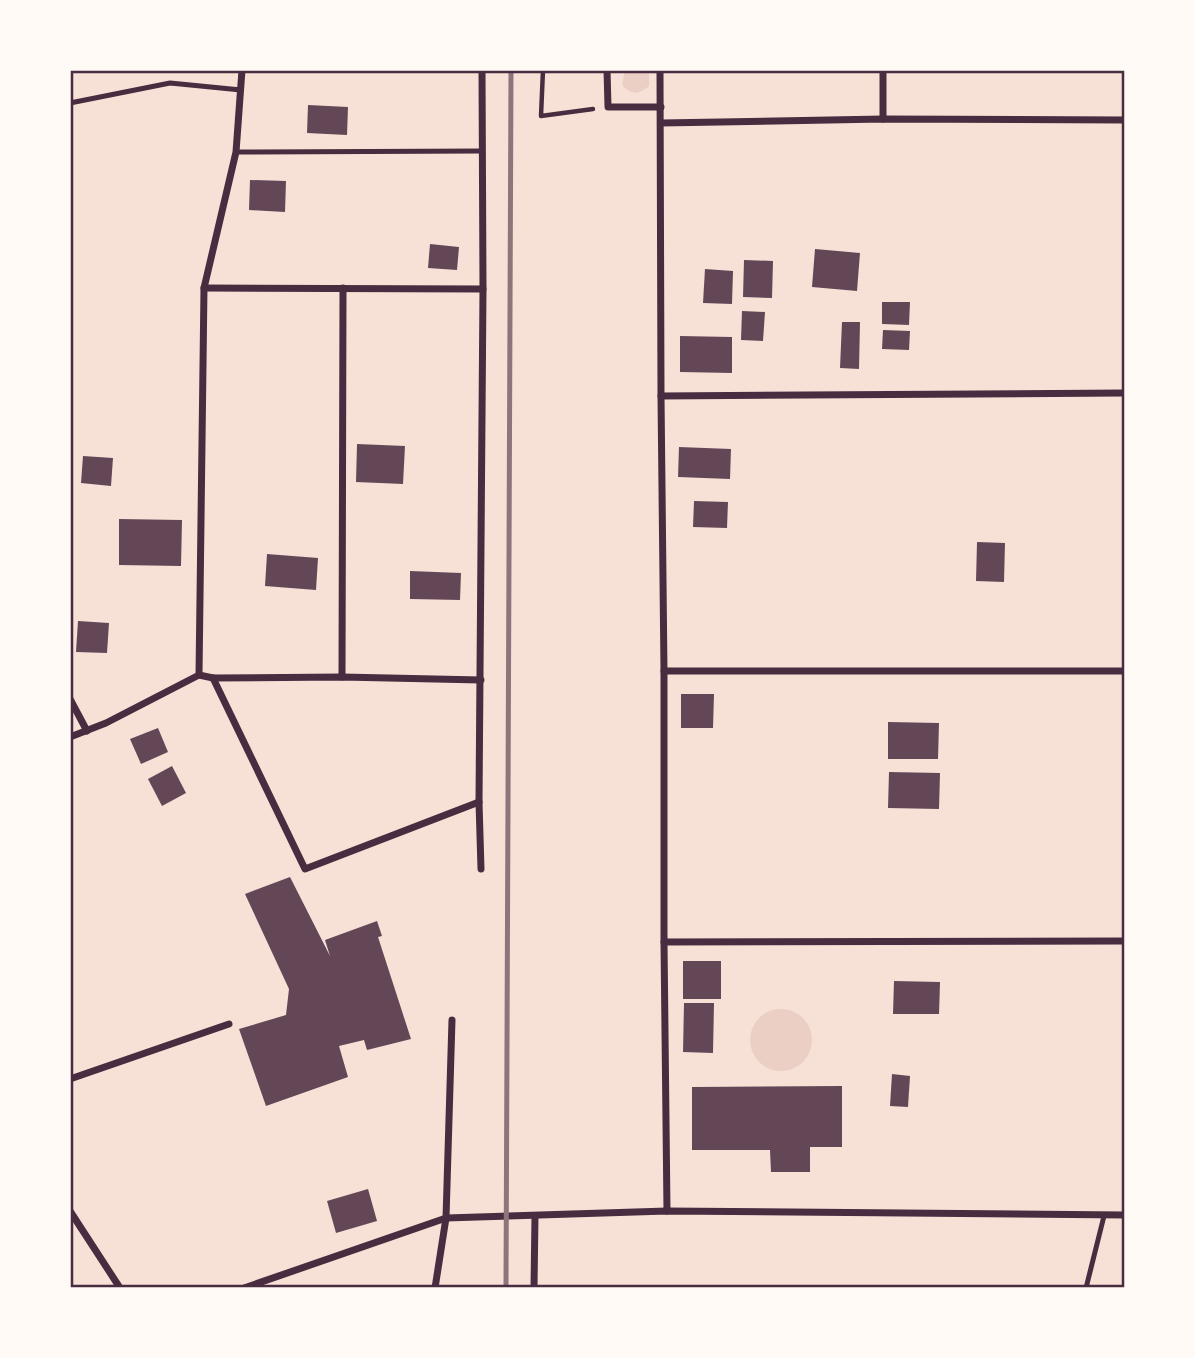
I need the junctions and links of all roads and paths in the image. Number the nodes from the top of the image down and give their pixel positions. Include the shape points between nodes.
1 (242, 70) edge
2 (482, 70) edge
3 (544, 70) edge
4 (607, 70) edge
5 (660, 70) edge
6 (883, 70) edge
7 (241, 90) junction
8 (70, 103) edge
9 (608, 107) junction
10 (661, 107) junction
11 (883, 120) junction
12 (1125, 120) edge
13 (661, 123) junction
14 (482, 151) junction
15 (236, 152) junction
16 (204, 288) junction
17 (343, 288) junction
18 (483, 289) junction
19 (1125, 393) edge
20 (661, 396) junction
21 (664, 671) junction
22 (1125, 671) edge
23 (199, 675) junction
24 (342, 677) junction
25 (213, 678) junction
26 (481, 680) junction
27 (70, 699) edge
28 (87, 731) junction
29 (70, 737) edge
30 (479, 802) junction
31 (481, 869) dead end
32 (1125, 941) edge
33 (664, 942) junction
34 (452, 1020) dead end
35 (229, 1024) dead end
36 (70, 1079) edge
37 (70, 1212) edge
38 (667, 1212) junction
39 (1125, 1215) edge
40 (535, 1216) junction
41 (1104, 1216) junction
42 (446, 1218) junction
43 (120, 1288) edge
44 (244, 1288) edge
45 (435, 1288) edge
46 (534, 1288) edge
47 (1086, 1288) edge

1 - 7 street
2 - 14 street
3 - 9 path via 541,116
4 - 9 street
5 - 10 street
6 - 11 street
7 - 8 lane via 170,83
7 - 15 street
9 - 10 street
10 - 13 street
11 - 12 street
11 - 13 street
13 - 20 street
14 - 15 lane
14 - 18 street
15 - 16 street
16 - 17 street
16 - 23 street
17 - 18 street
17 - 24 street
18 - 26 street
19 - 20 street
20 - 21 street
21 - 22 street
21 - 33 street
23 - 25 street
23 - 28 street
24 - 25 street
24 - 26 street
25 - 30 street via 305,869
26 - 30 street
27 - 28 street
28 - 29 street
30 - 31 street
32 - 33 street
33 - 38 street
34 - 42 street
35 - 36 street
37 - 43 street
38 - 40 street
38 - 41 street
39 - 41 street
40 - 42 street
40 - 46 street
41 - 47 lane
42 - 44 street
42 - 45 street

